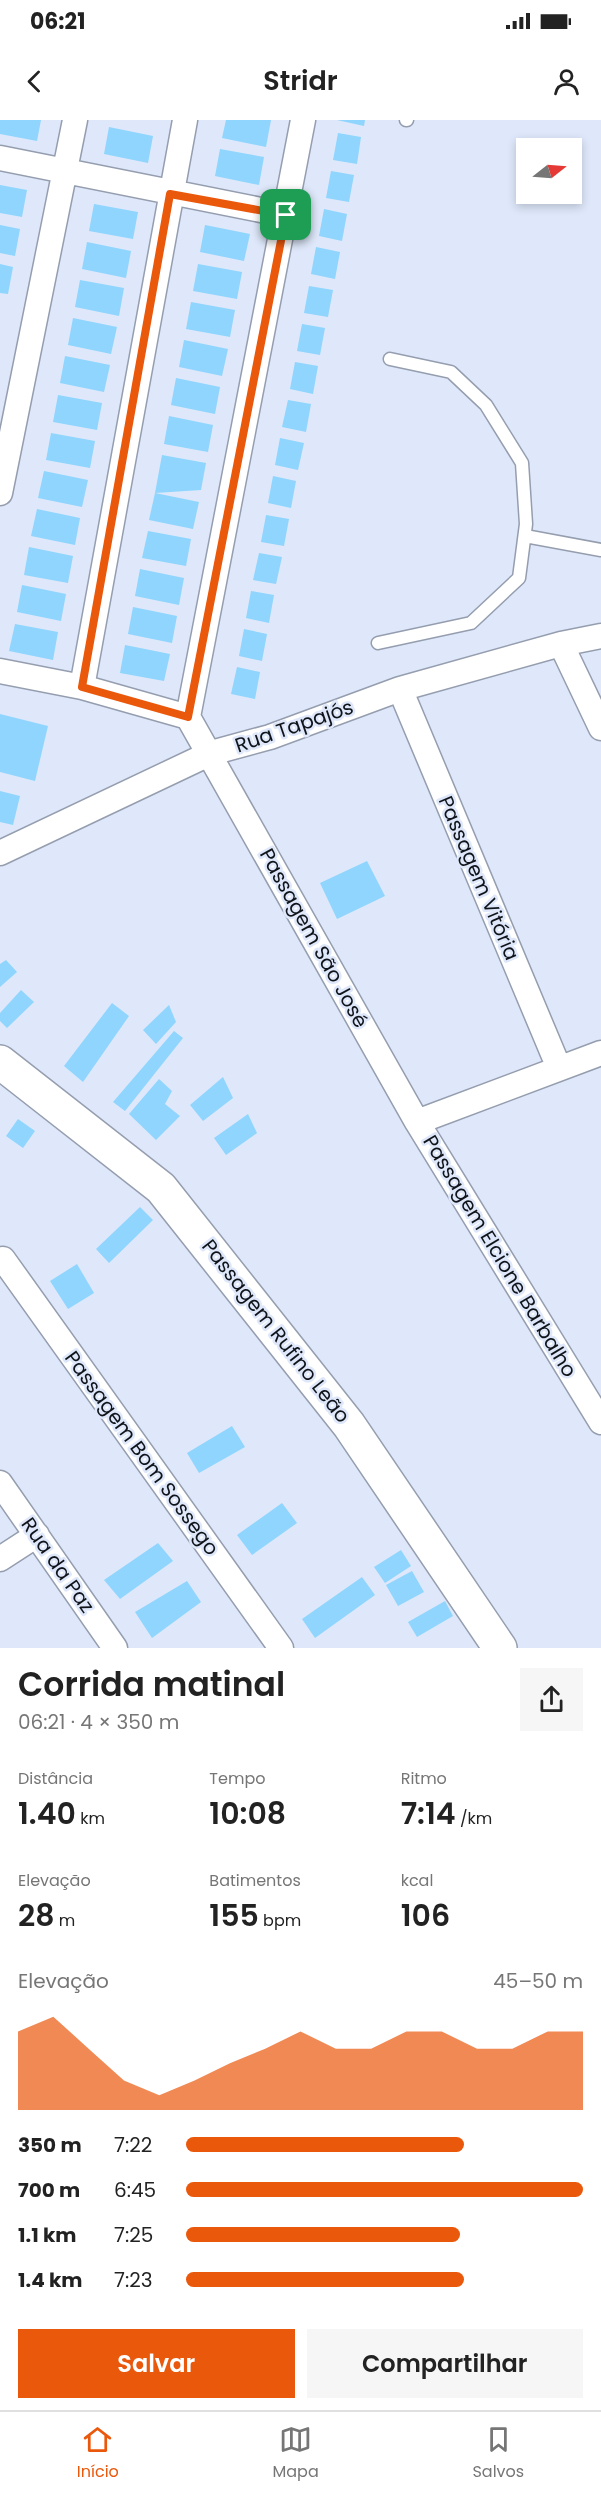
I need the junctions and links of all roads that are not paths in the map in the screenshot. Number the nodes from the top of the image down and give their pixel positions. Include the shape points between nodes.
1 (75, 120) edge
2 (185, 120) edge
3 (303, 120) edge
4 (0, 158) edge
5 (66, 171) junction
6 (170, 194) junction
7 (286, 215) junction
8 (390, 358) dead end
9 (0, 493) edge
10 (525, 536) junction
11 (601, 550) edge
12 (601, 636) edge
13 (378, 643) dead end
14 (561, 644) junction
15 (0, 671) edge
16 (82, 687) junction
17 (400, 689) junction
18 (188, 717) junction
19 (601, 728) edge
20 (211, 753) junction
21 (0, 853) edge
22 (601, 1053) edge
23 (0, 1062) edge
24 (559, 1068) junction
25 (417, 1122) junction
26 (3, 1259) dead end
27 (601, 1422) edge
28 (0, 1483) edge
29 (37, 1535) junction
30 (0, 1559) edge
31 (115, 1648) edge
32 (281, 1648) edge
33 (500, 1648) edge

1 - 5 street
2 - 6 street
3 - 7 street
4 - 5 street
5 - 6 street
5 - 9 street
6 - 7 street
6 - 16 street
7 - 18 street
8 - 10 lane via 451,372 486,405 522,463
10 - 11 lane
10 - 13 lane via 519,578 471,623
12 - 14 street, Rua Tapajós
14 - 17 street, Rua Tapajós
14 - 19 street
15 - 16 street
16 - 18 street
17 - 20 street, Rua Tapajós
17 - 24 street, Passagem Vitória
18 - 20 street, Passagem São José
20 - 21 street, Rua Tapajós
20 - 25 street, Passagem São José
22 - 24 street
23 - 33 street, Passagem Rufino Leão via 161,1188 349,1425
24 - 25 street
25 - 27 street, Passagem Elcione Barbalho
26 - 32 street, Passagem Bom Sossego
28 - 29 street, Rua da Paz
29 - 30 street
29 - 31 street, Rua da Paz

